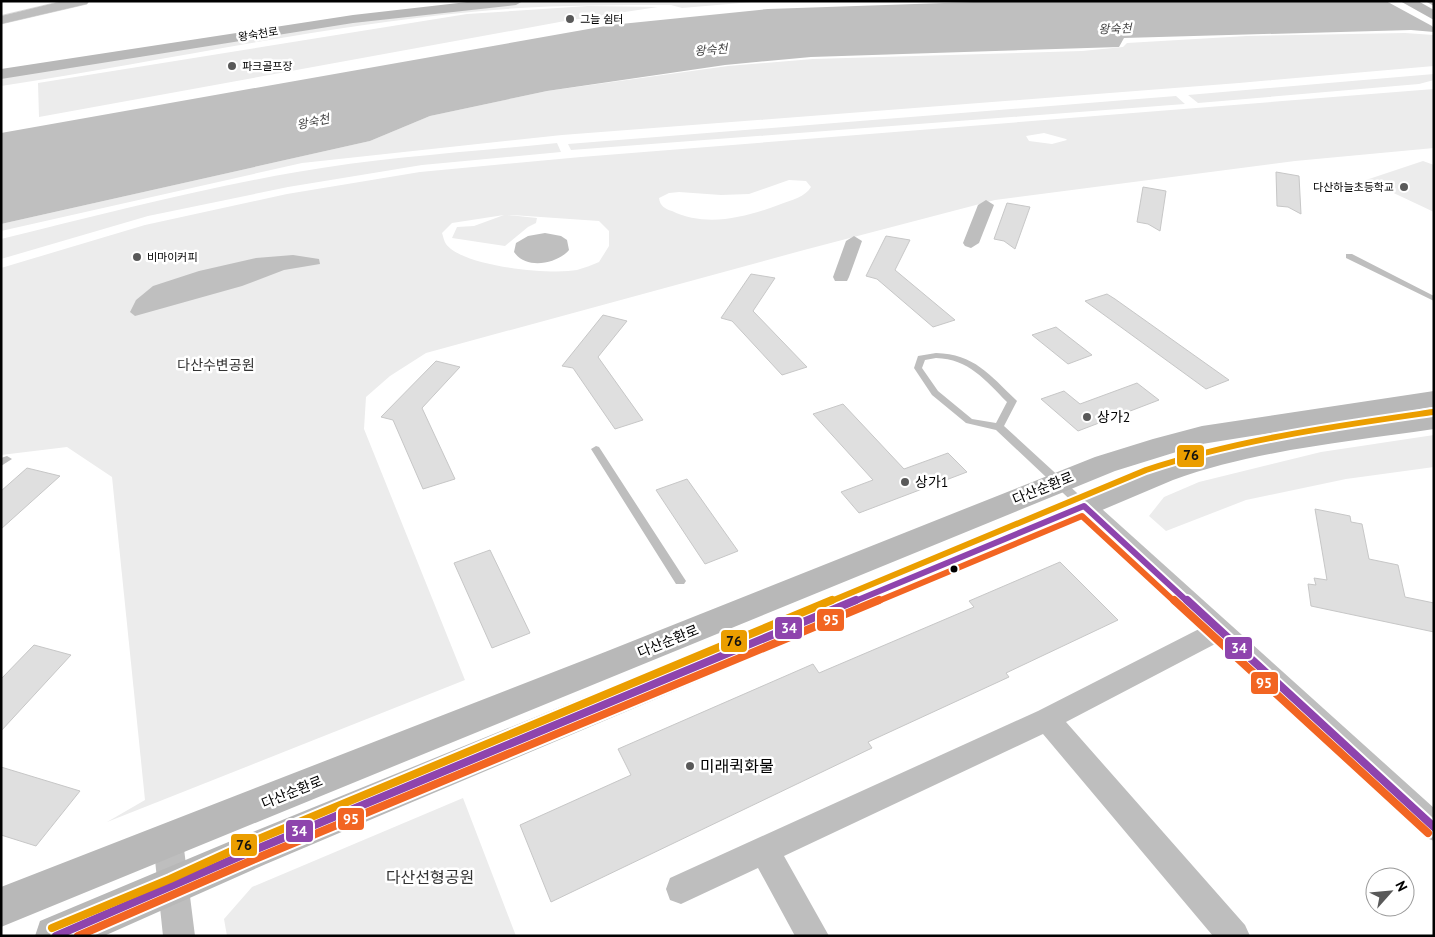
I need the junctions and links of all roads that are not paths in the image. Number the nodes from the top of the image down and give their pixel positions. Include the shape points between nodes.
1 (46, 1) edge
2 (82, 1) edge
3 (516, 1) edge
4 (1407, 1) edge
5 (1, 12) edge
6 (1434, 16) edge
7 (1, 20) edge
8 (1, 74) edge
9 (986, 206) dead end
10 (854, 241) dead end
11 (971, 242) dead end
12 (1349, 256) dead end
13 (841, 277) dead end
14 (1434, 299) edge
15 (1434, 399) edge
16 (1434, 421) edge
17 (999, 427) junction
18 (596, 449) dead end
19 (1058, 482) junction
20 (1084, 506) junction
21 (680, 581) dead end
22 (1220, 630) junction
23 (1048, 719) junction
24 (1434, 826) edge
25 (168, 841) junction
26 (764, 849) junction
27 (173, 887) junction
28 (681, 889) dead end
29 (1, 907) edge
30 (55, 936) edge
31 (179, 936) edge
32 (813, 936) edge
33 (1234, 936) edge

1 - 5 main road
2 - 7 main road
3 - 8 street, 왕숙천로 via 353,19
4 - 6 street
9 - 11 street
10 - 13 street
12 - 14 lane
15 - 19 street, 다산순환로 via 1202,435 1162,445
16 - 20 street via 1300,441 1190,464 1144,479
17 - 17 lane via 1012,401 975,366 955,355 937,354 921,358 918,368 935,393 969,421
17 - 19 lane
18 - 21 lane
19 - 20 lane
19 - 25 street, 다산순환로 via 626,659
20 - 22 street
20 - 27 street via 252,851
22 - 23 street
22 - 24 street
23 - 26 street
23 - 33 street
25 - 27 street
25 - 29 street, 다산순환로
26 - 28 street
26 - 32 street
27 - 30 street
27 - 31 street

